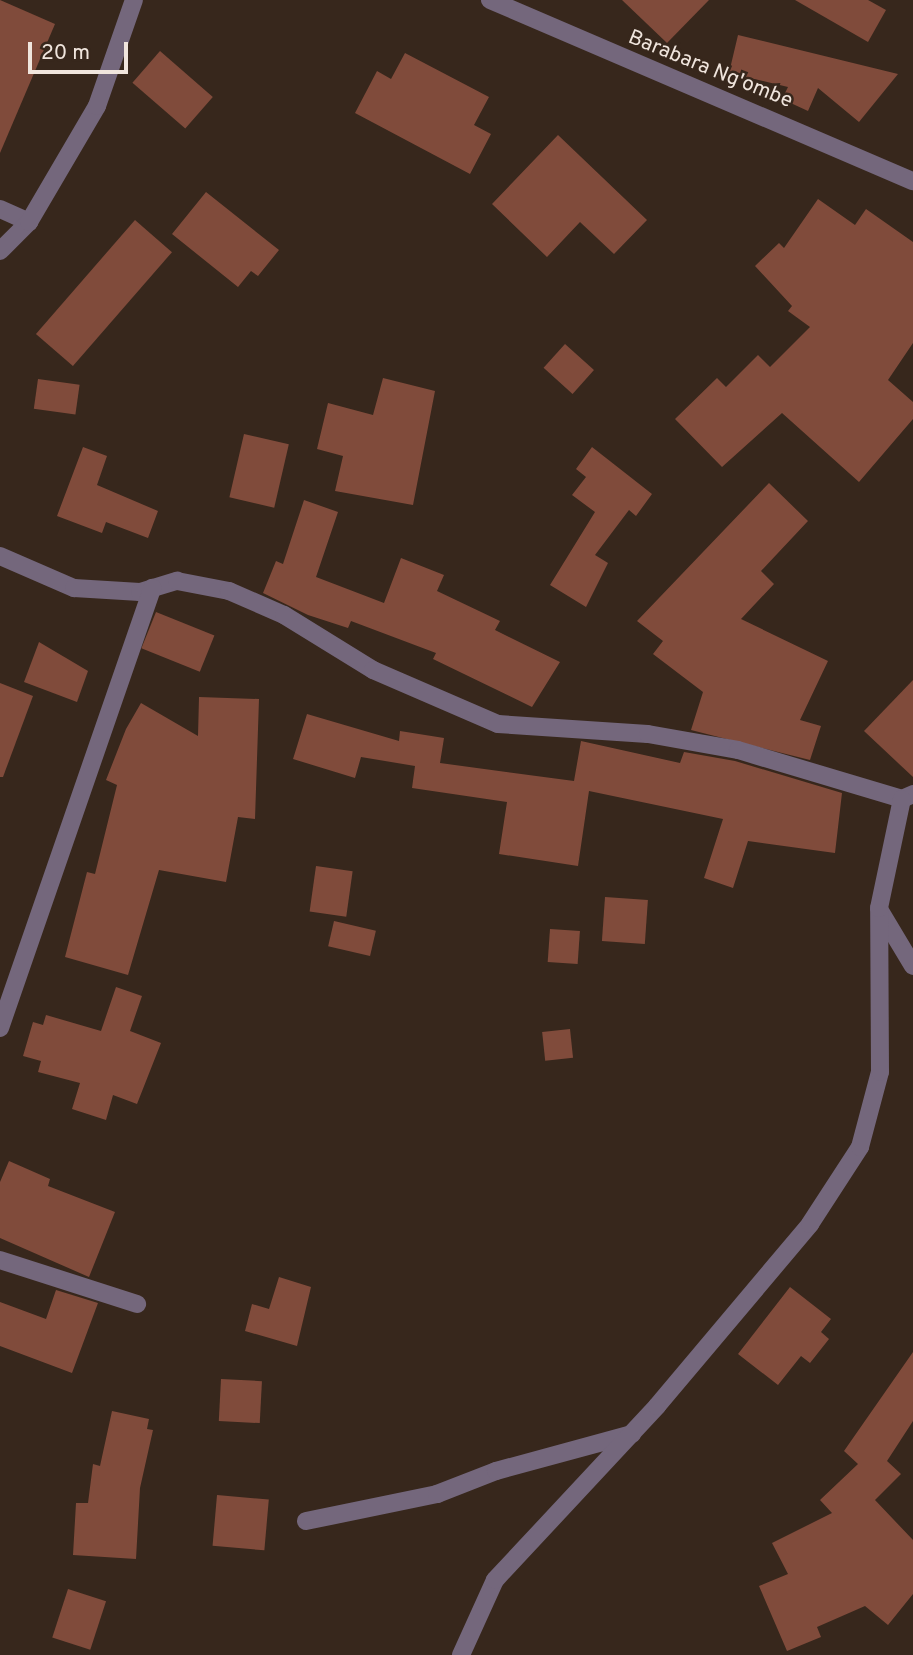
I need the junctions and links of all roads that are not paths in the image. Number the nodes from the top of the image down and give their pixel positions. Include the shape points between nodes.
1 (134, 0) edge
2 (490, 0) edge
3 (913, 181) edge
4 (0, 209) edge
5 (29, 222) junction
6 (0, 251) edge
7 (0, 556) edge
8 (152, 588) junction
9 (908, 797) edge
10 (879, 908) junction
11 (913, 966) edge
12 (0, 1028) edge
13 (0, 1260) edge
14 (137, 1304) dead end
15 (632, 1434) junction
16 (306, 1521) dead end
17 (461, 1655) edge

1 - 5 street via 97,106
2 - 3 street, Barabara Ng'ombe
4 - 5 street
5 - 6 street
7 - 8 street via 74,588 111,594
8 - 9 street via 177,580 229,591 284,615 373,670 498,724 648,734 738,750
8 - 12 street
9 - 10 street
10 - 11 street
10 - 15 street via 880,1072 860,1146 810,1224
13 - 14 street
15 - 16 street via 496,1471 437,1494
15 - 17 street via 495,1580

